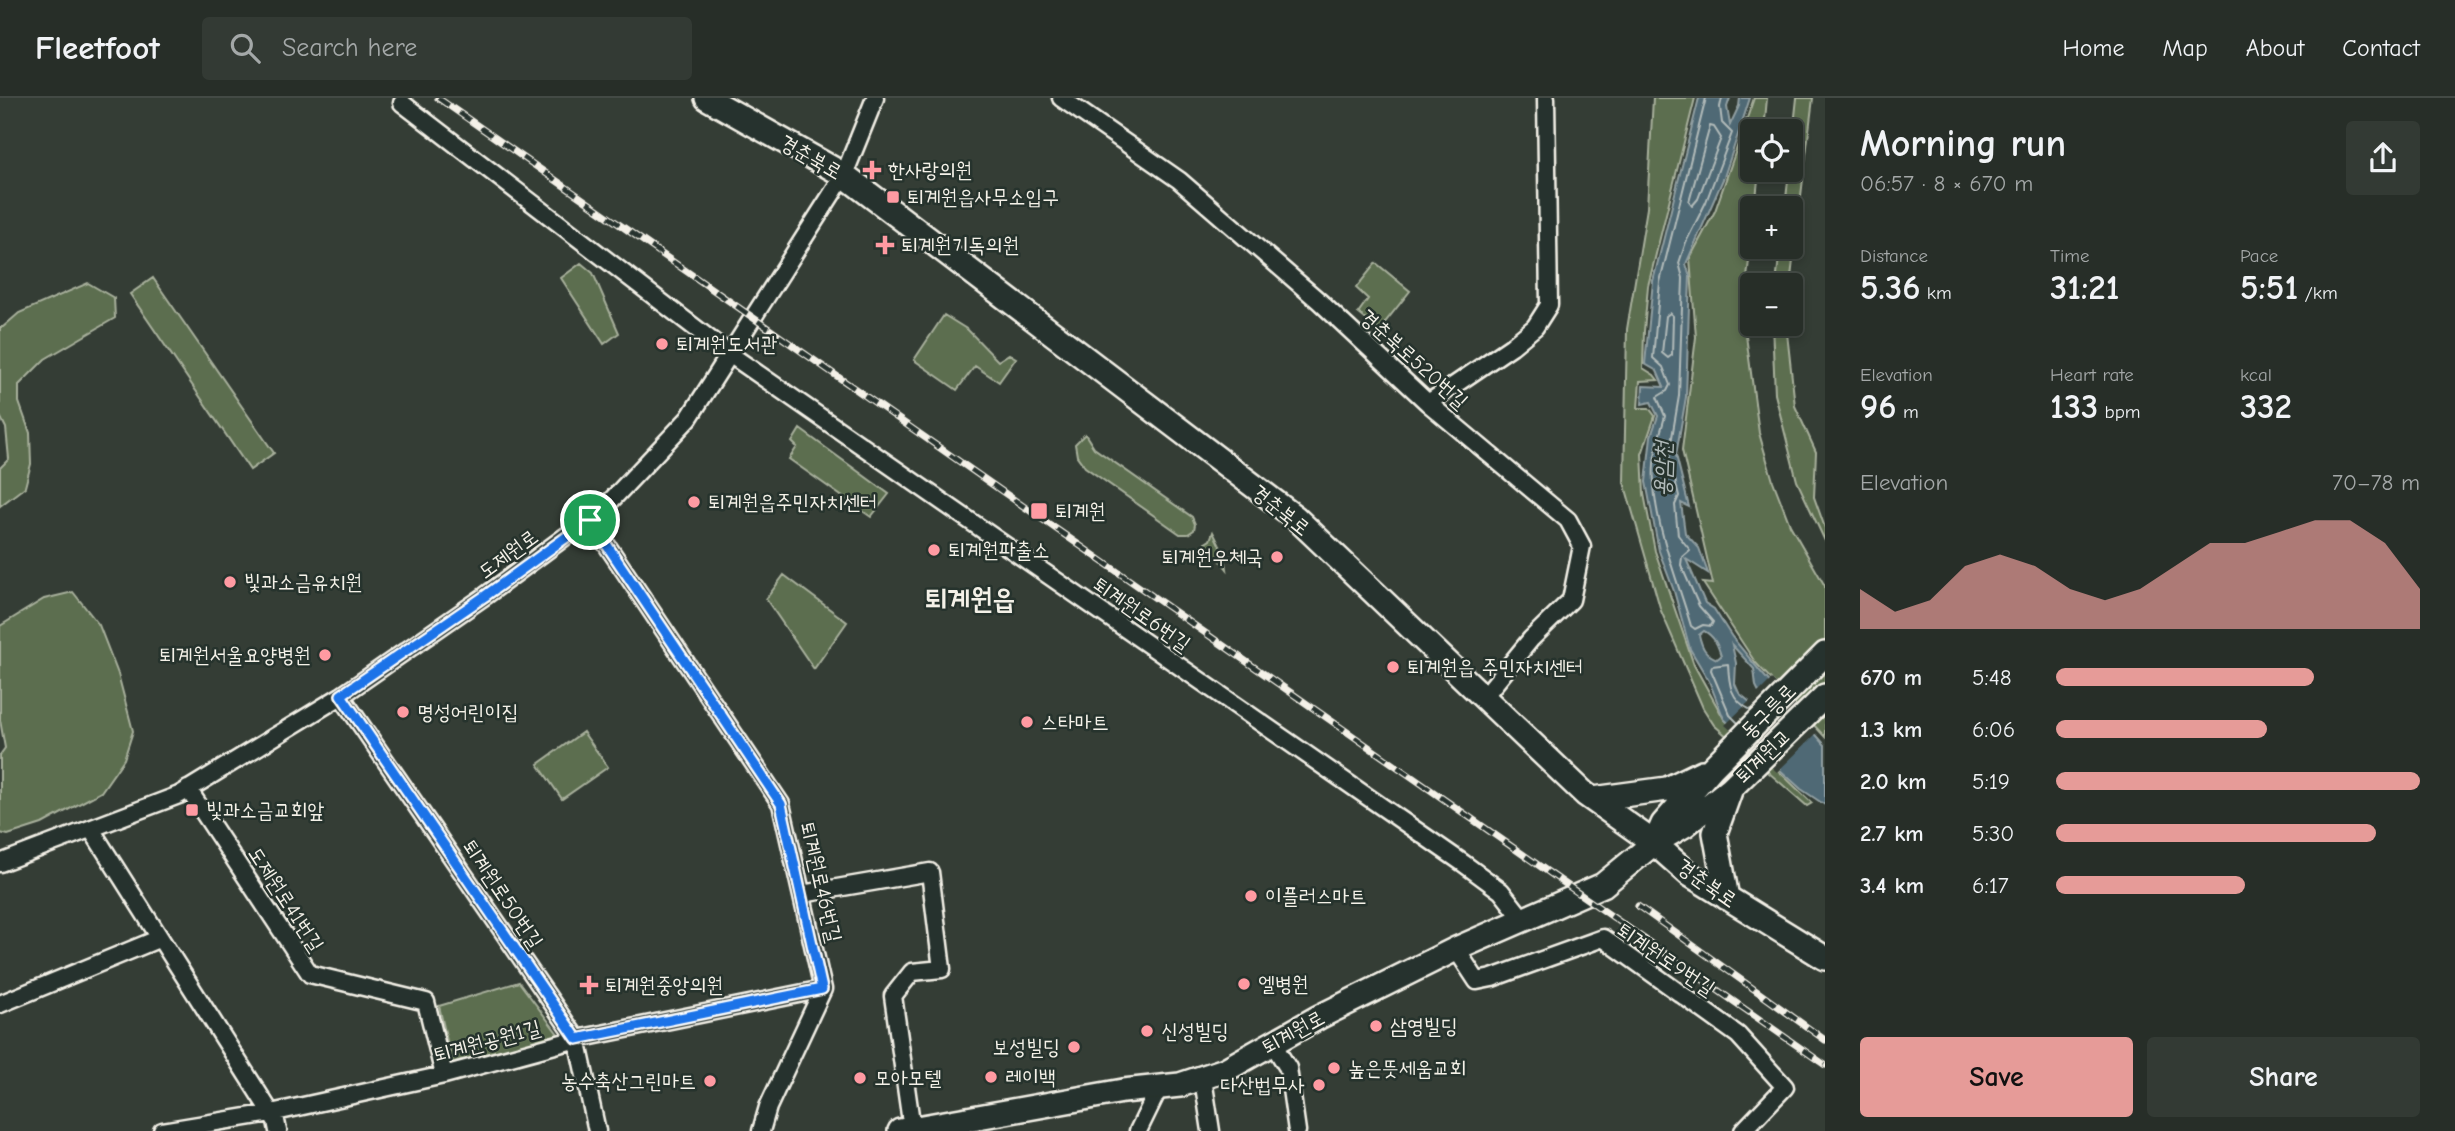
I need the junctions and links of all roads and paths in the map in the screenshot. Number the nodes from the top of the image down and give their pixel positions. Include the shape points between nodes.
1 (707, 98) edge
2 (875, 98) edge
3 (1061, 98) edge
4 (1546, 98) edge
5 (402, 103) dead end
6 (844, 175) junction
7 (729, 353) junction
8 (1428, 402) junction
9 (590, 520) junction
10 (1825, 654) edge
11 (341, 695) junction
12 (1825, 696) edge
13 (1483, 698) junction
14 (1712, 768) joint
15 (1731, 788) junction
16 (188, 789) junction
17 (1593, 799) junction
18 (1676, 808) junction
19 (90, 829) junction
20 (1654, 843) junction
21 (0, 863) edge
22 (803, 894) junction
23 (1727, 898) junction
24 (1523, 919) junction
25 (159, 939) junction
26 (1456, 949) junction
27 (1825, 958) edge
28 (822, 989) junction
29 (0, 1004) edge
30 (577, 1039) junction
31 (1273, 1044) junction
32 (444, 1076) junction
33 (1203, 1079) junction
34 (1159, 1088) junction
35 (271, 1113) junction
36 (906, 1130) edge
37 (162, 1131) edge
38 (278, 1131) edge
39 (597, 1131) edge
40 (761, 1131) edge
41 (1138, 1131) edge
42 (1211, 1131) edge
43 (1297, 1131) edge
44 (1743, 1131) edge

1 - 6 street, 경춘북로
2 - 6 street, 도제원로
3 - 8 street, 경춘북로520번길 via 1179,180
4 - 8 street via 1549,305 1535,327 1512,346
5 - 7 street, 퇴계원로6번길
6 - 7 street, 도제원로
6 - 13 street, 경춘북로 via 1296,518
7 - 9 street, 도제원로 via 689,418
7 - 24 street, 퇴계원로6번길 via 1463,863 1501,891
8 - 13 street, 경춘북로520번길 via 1568,520 1582,545 1571,600 1531,639
9 - 11 street, 도제원로
9 - 22 street, 퇴계원로46번길 via 781,804
10 - 14 street, 동구릉로
11 - 16 street, 도제원로
11 - 30 street, 퇴계원로50번길
12 - 15 street, 퇴계원교
13 - 17 street, 경춘북로
14 - 18 street, 퇴계원로
15 - 18 street, 퇴계원로
15 - 23 street via 1715,833
16 - 19 street, 도제원로
16 - 32 street, 도제원로41번길 via 310,974 426,1003
17 - 18 street
17 - 20 street, 경춘북로
18 - 20 street, 퇴계원로
19 - 21 street, 도제원로
19 - 25 street
20 - 23 street, 경춘북로 via 1689,874
20 - 24 street, 퇴계원로 via 1603,885
22 - 28 street, 퇴계원로46번길
22 - 36 street via 930,872 942,969 912,972 893,996
23 - 27 street, 경춘북로
24 - 26 street, 퇴계원로
25 - 29 street
25 - 35 street
26 - 31 street, 퇴계원로
26 - 44 street, 퇴계원로9번길 via 1477,981 1603,938 1738,1035 1786,1087
28 - 30 street, 퇴계원공원1길
28 - 40 street
30 - 32 street, 퇴계원공원1길
30 - 39 street, 퇴계원로50번길
31 - 33 street, 퇴계원로
31 - 43 street via 1288,1068
32 - 35 street, 퇴계원공원1길
33 - 34 street, 퇴계원로
33 - 42 street
34 - 36 street, 퇴계원로
34 - 41 street
35 - 37 street, 퇴계원공원1길
35 - 38 street

